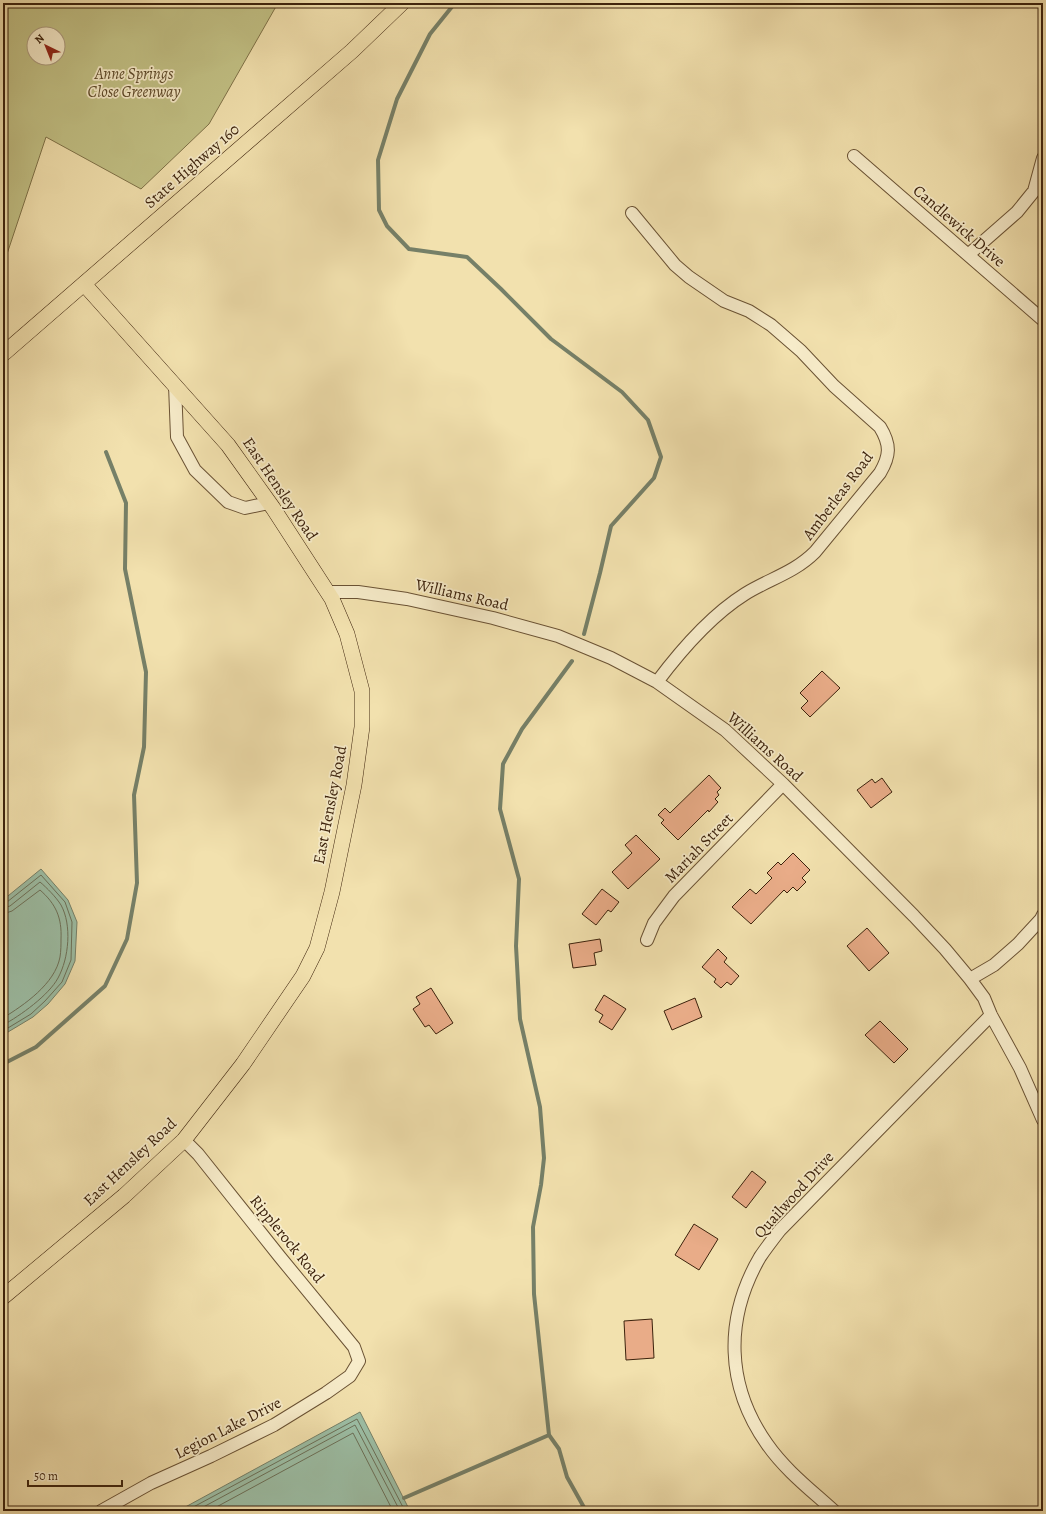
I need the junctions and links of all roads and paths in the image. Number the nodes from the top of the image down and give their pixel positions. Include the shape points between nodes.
1 (402, 3) edge
2 (854, 156) dead end
3 (1043, 158) edge
4 (632, 213) dead end
5 (968, 255) junction
6 (84, 284) junction
7 (1043, 320) edge
8 (3, 354) edge
9 (175, 385) junction
10 (269, 503) junction
11 (328, 592) junction
12 (657, 682) junction
13 (783, 784) junction
14 (1043, 915) edge
15 (647, 940) dead end
16 (970, 979) junction
17 (991, 1015) junction
18 (1043, 1120) edge
19 (184, 1140) junction
20 (3, 1297) edge
21 (359, 1361) joint
22 (101, 1511) edge
23 (834, 1511) edge

1 - 6 main road, State Highway 160 via 352,51
2 - 5 street, Candlewick Drive
3 - 5 street via 1034,191 1017,212
4 - 12 street, Amberleas Road via 675,265 689,277 724,301 757,315 801,351 834,386 880,428 886,436 889,451 880,473 806,561 733,602 690,642
5 - 7 street, Candlewick Drive
6 - 8 main road, State Highway 160
6 - 9 main road, East Hensley Road
9 - 10 main road, East Hensley Road via 228,445
9 - 10 street via 176,437 195,470 228,502 245,508
10 - 11 main road, East Hensley Road
11 - 12 street, Williams Road via 358,592 407,599 493,618 558,636 611,658
11 - 19 main road, East Hensley Road via 347,634 362,691 362,727 354,785 330,899 317,948 303,976 243,1064
12 - 13 street, Williams Road via 726,730
13 - 15 street, Mariah Street via 674,896 654,923
13 - 16 street, Williams Road via 914,916
14 - 16 street via 1018,944 994,965
16 - 17 street, Williams Road via 984,998
17 - 18 street, Williams Road via 1020,1068
17 - 23 street, Quailwood Drive via 780,1230 760,1257 741,1301 734,1333 736,1370 742,1398 768,1445 787,1467
19 - 20 main road, East Hensley Road via 124,1196
19 - 21 street, Ripplerock Road via 354,1347
21 - 22 street, Legion Lake Drive via 350,1376 274,1425 151,1483

